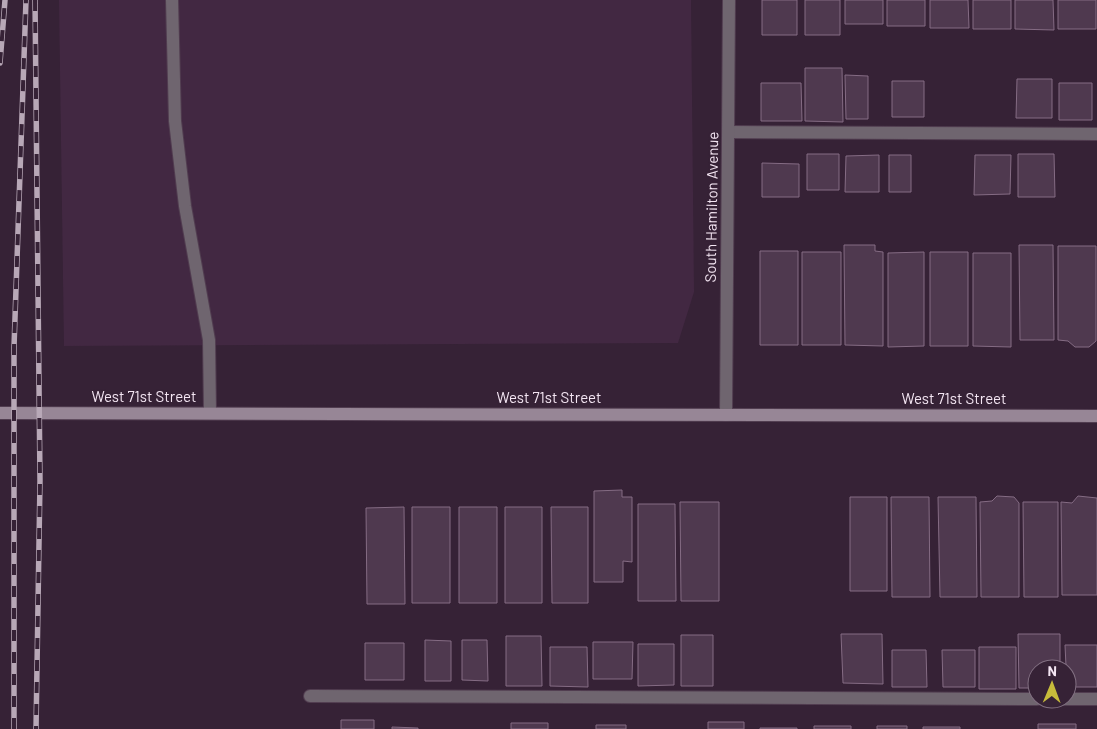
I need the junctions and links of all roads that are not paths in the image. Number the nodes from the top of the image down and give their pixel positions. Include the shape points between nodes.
1 (172, 0) edge
2 (729, 0) edge
3 (729, 132) junction
4 (1097, 134) edge
5 (0, 413) edge
6 (210, 414) junction
7 (726, 415) junction
8 (1097, 416) edge
9 (310, 696) dead end
10 (1027, 699) edge
11 (1077, 699) edge
12 (1097, 699) edge

1 - 6 street via 175,121 185,206 209,340
2 - 3 street, South Hamilton Avenue
3 - 4 street
3 - 7 street, South Hamilton Avenue
5 - 6 main road, West 71st Street
6 - 7 main road, West 71st Street
7 - 8 main road, West 71st Street
9 - 10 street
11 - 12 street

